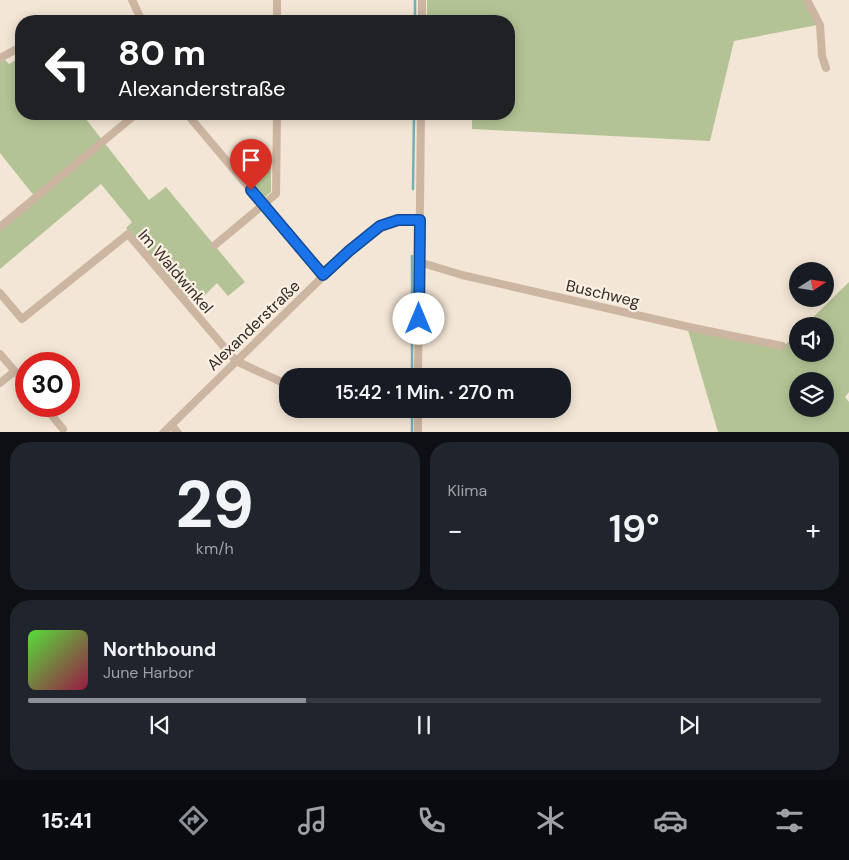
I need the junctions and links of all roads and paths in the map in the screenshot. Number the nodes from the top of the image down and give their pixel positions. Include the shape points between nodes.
1 (132, 0) edge
2 (278, 0) edge
3 (422, 0) edge
4 (807, 0) edge
5 (139, 15) edge
6 (277, 15) edge
7 (422, 15) edge
8 (15, 50) dead end
9 (0, 58) edge
10 (826, 68) dead end
11 (129, 120) edge
12 (192, 120) edge
13 (277, 120) edge
14 (421, 120) edge
15 (264, 205) junction
16 (420, 220) junction
17 (0, 227) edge
18 (215, 245) dead end
19 (419, 262) junction
20 (323, 275) junction
21 (0, 294) edge
22 (782, 346) dead end
23 (0, 354) edge
24 (236, 361) junction
25 (418, 368) edge
26 (15, 370) joint
27 (279, 381) edge
28 (0, 383) edge
29 (53, 417) edge
30 (418, 418) edge
31 (171, 425) junction
32 (63, 429) dead end
33 (163, 432) edge
34 (178, 432) edge
35 (418, 432) edge

1 - 5 street
2 - 6 street
3 - 7 street
4 - 10 street via 820,25
8 - 9 street
11 - 17 street
12 - 15 street
13 - 15 street via 276,194
14 - 16 street
15 - 18 street
15 - 20 street
16 - 19 street
16 - 20 street, Alexanderstraße via 398,220 380,226
19 - 22 street, Buschweg via 500,284
19 - 25 street
20 - 24 street, Alexanderstraße
21 - 24 street, Im Waldwinkel via 22,319 128,234
23 - 26 street
24 - 27 street
24 - 31 street, Alexanderstraße
26 - 28 street
29 - 32 street
30 - 35 street
31 - 33 street, Alexanderstraße
31 - 34 street

